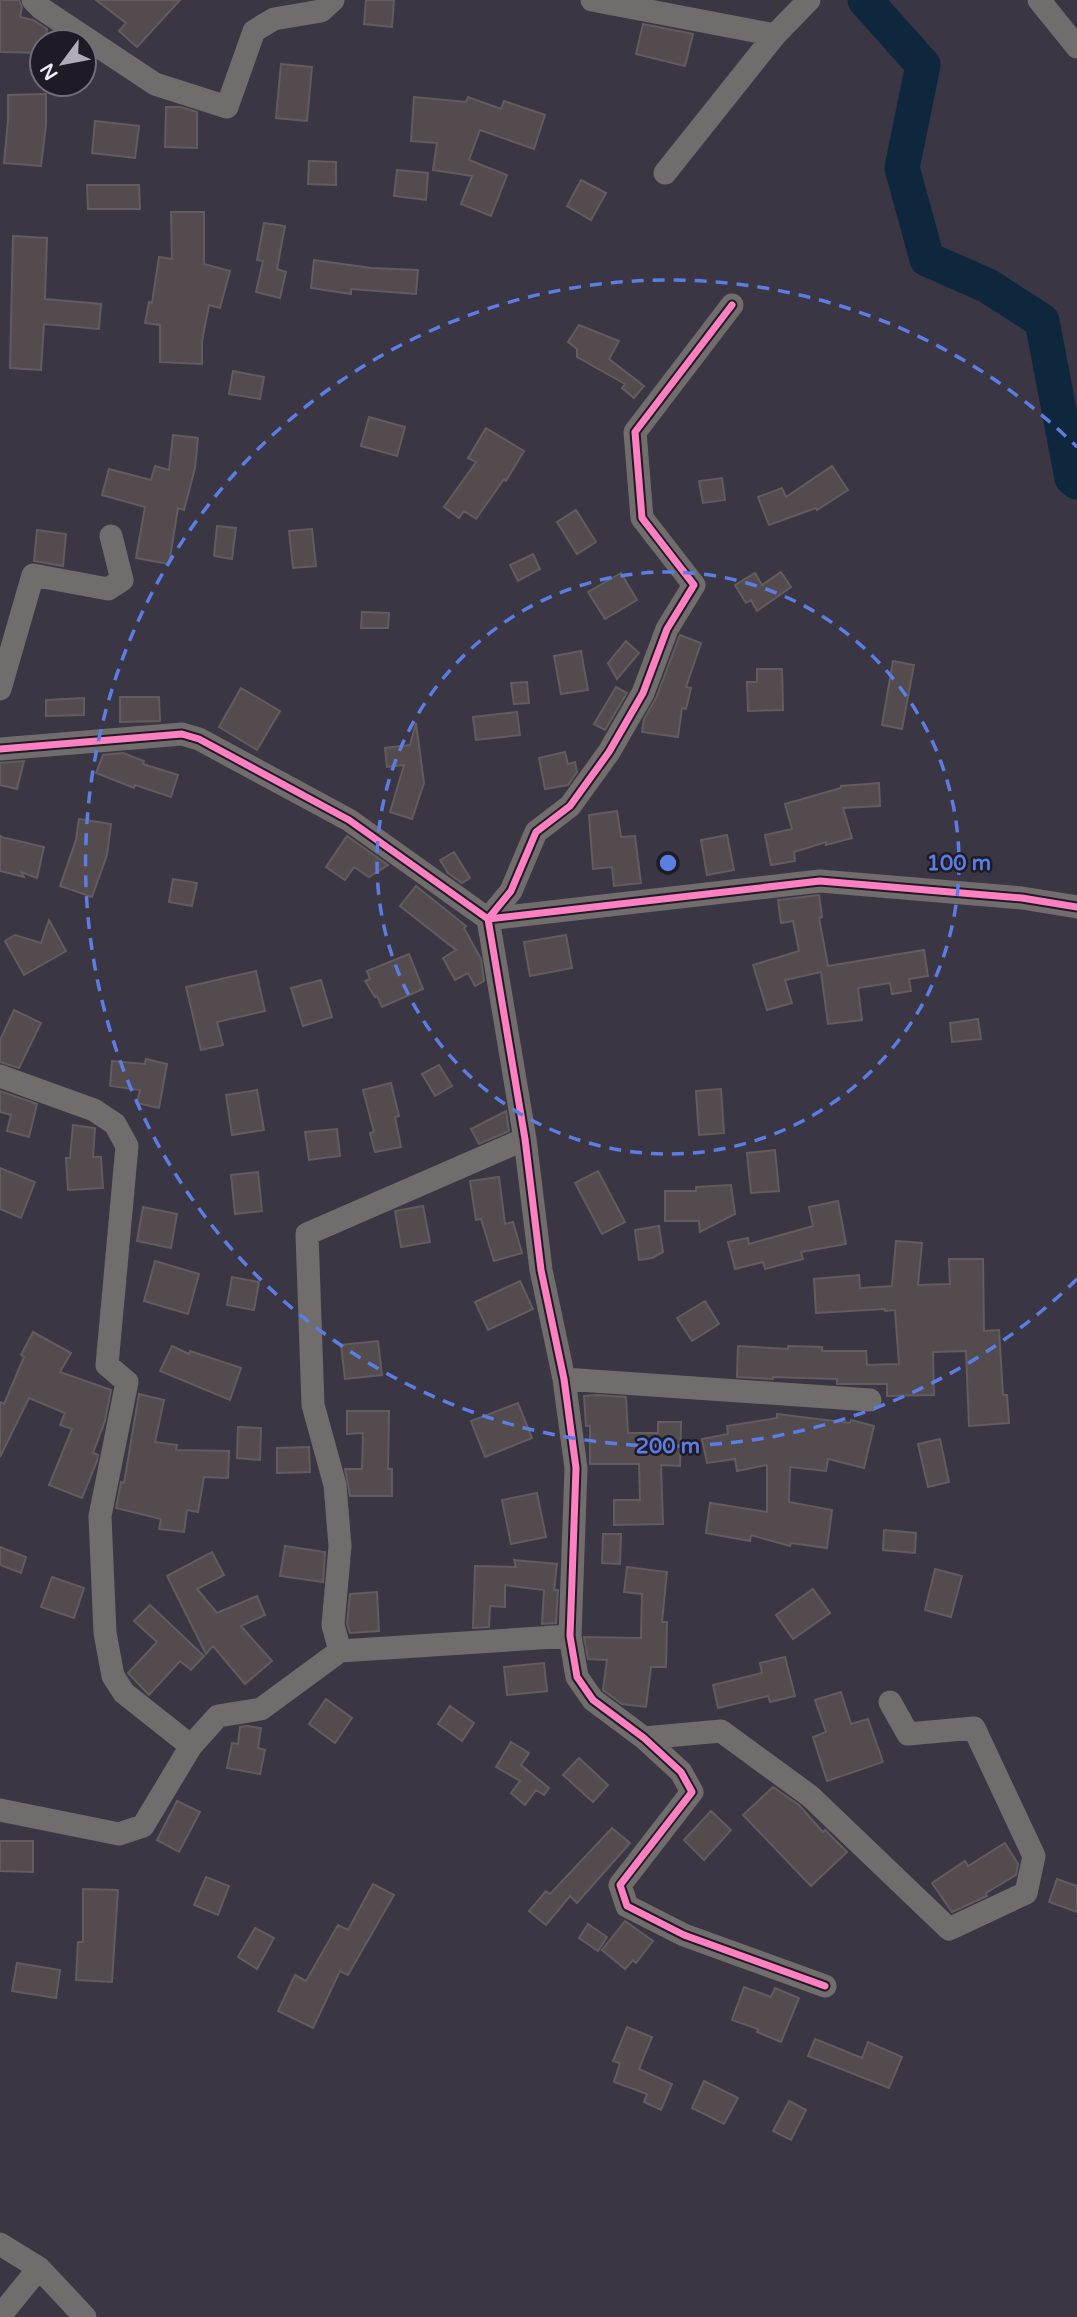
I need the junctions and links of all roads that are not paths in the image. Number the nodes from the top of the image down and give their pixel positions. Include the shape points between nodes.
1 (33, 0) edge
2 (333, 0) edge
3 (592, 0) edge
4 (810, 0) edge
5 (1040, 0) edge
6 (775, 35) junction
7 (1077, 47) edge
8 (665, 173) dead end
9 (732, 305) dead end
10 (111, 536) dead end
11 (0, 689) edge
12 (0, 749) edge
13 (1077, 907) edge
14 (488, 919) junction
15 (0, 1076) edge
16 (525, 1139) junction
17 (564, 1379) junction
18 (870, 1400) dead end
19 (570, 1636) junction
20 (340, 1651) junction
21 (890, 1702) dead end
22 (644, 1738) junction
23 (191, 1746) junction
24 (0, 1810) edge
25 (825, 1986) dead end
26 (0, 2244) edge
27 (39, 2268) junction
28 (0, 2316) edge
29 (85, 2317) edge

1 - 2 street via 155,84 228,107 254,31 274,19 321,11
3 - 6 street
4 - 6 street
5 - 7 street
6 - 8 street
9 - 14 street via 635,432 642,518 694,585 667,629 643,693 609,752 570,806 536,832 511,891
10 - 11 street via 122,580 108,589 33,575
12 - 14 street via 182,734 199,739 348,820
13 - 14 street via 820,881
14 - 16 street
15 - 23 street via 94,1110 115,1124 127,1146 107,1364 127,1382 100,1516 105,1633 113,1676 124,1693
16 - 17 street via 541,1270
16 - 20 street via 307,1234 313,1405 335,1485 339,1534 333,1625
17 - 18 street
17 - 19 street via 576,1468
19 - 20 street
19 - 22 street via 577,1677 593,1700
20 - 23 street via 261,1709 218,1716
21 - 22 street via 908,1734 974,1728 1034,1856 1026,1893 949,1929 810,1796 721,1731
22 - 25 street via 681,1772 692,1792 620,1885 627,1906 684,1935
23 - 24 street via 143,1826 119,1834
26 - 27 street
27 - 28 street
27 - 29 street

